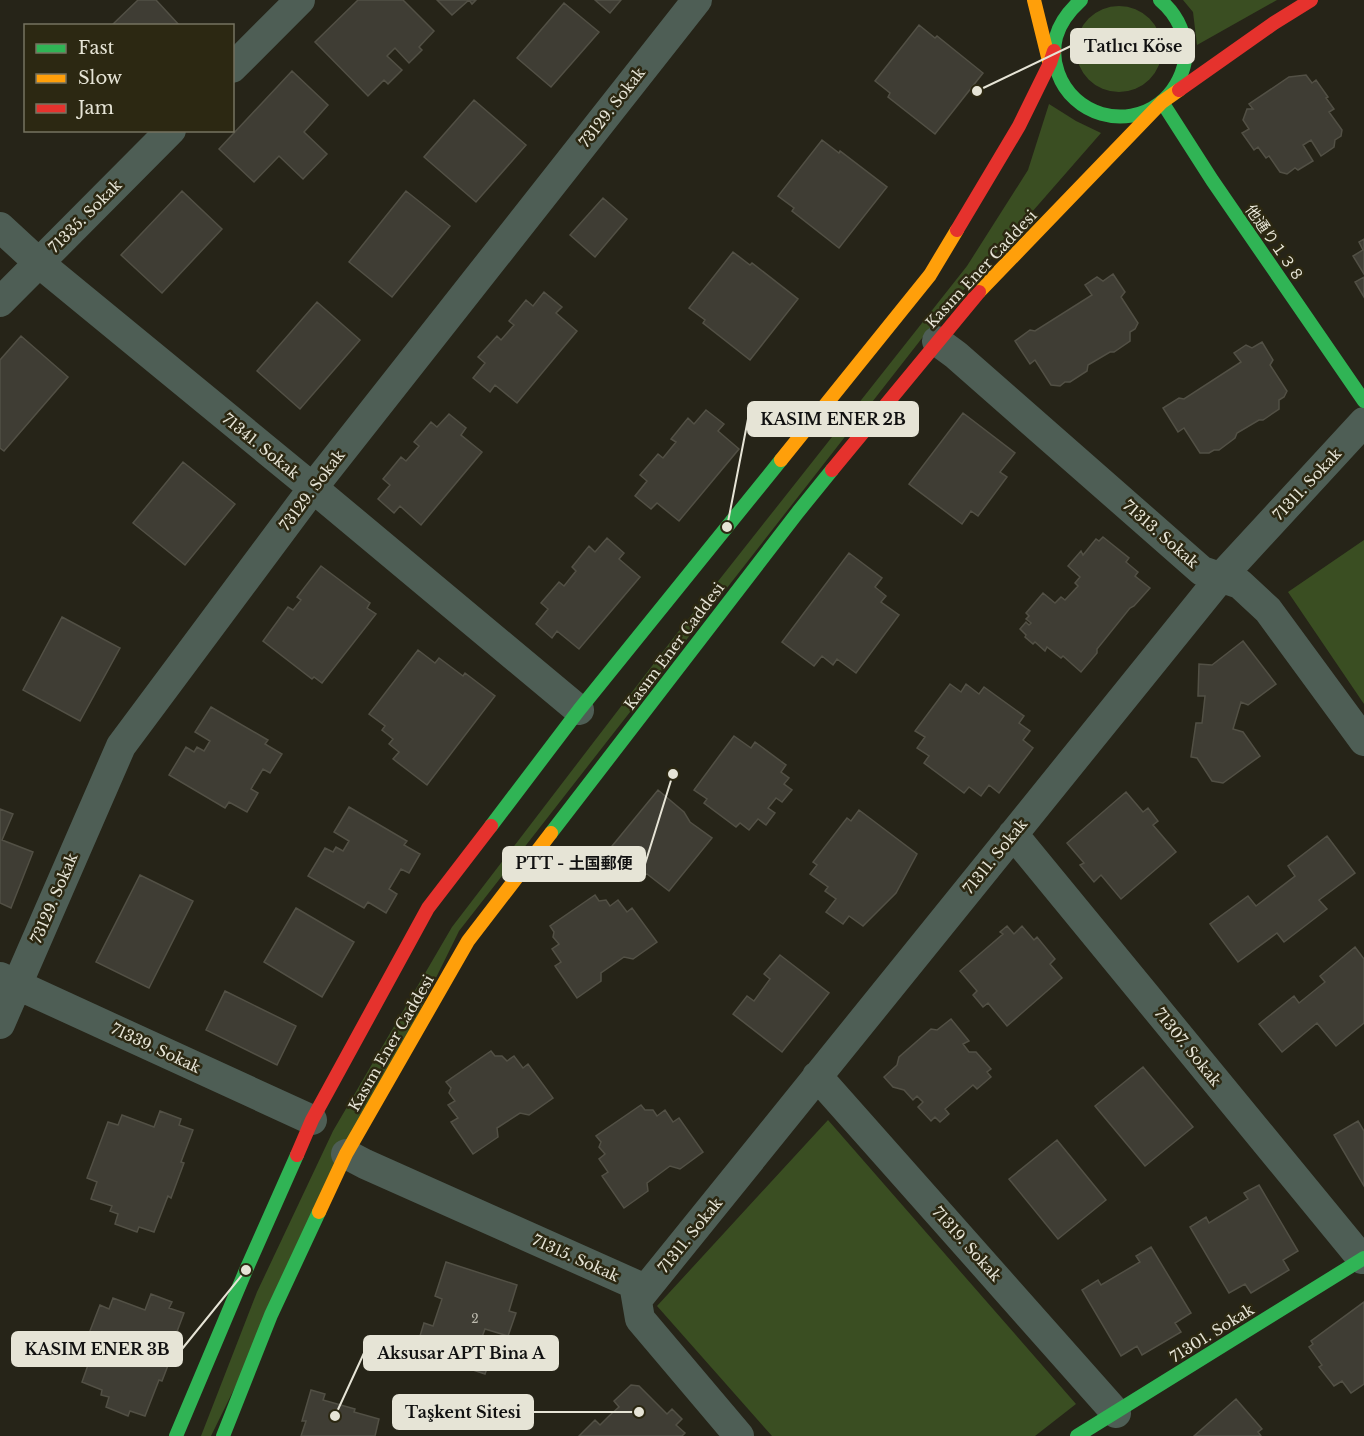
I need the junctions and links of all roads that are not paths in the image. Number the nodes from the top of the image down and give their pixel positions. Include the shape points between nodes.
1 (300, 0) edge
2 (697, 0) edge
3 (1034, 0) edge
4 (1081, 0) edge
5 (1160, 0) edge
6 (1311, 0) edge
7 (1054, 62) junction
8 (234, 66) edge
9 (1162, 102) junction
10 (169, 132) edge
11 (0, 227) edge
12 (39, 263) junction
13 (0, 302) edge
14 (937, 341) junction
15 (1364, 401) edge
16 (1364, 422) edge
17 (313, 488) junction
18 (1221, 577) junction
19 (579, 710) junction
20 (1364, 741) edge
21 (1013, 834) junction
22 (9, 981) edge
23 (0, 1024) edge
24 (818, 1076) junction
25 (312, 1120) junction
26 (346, 1154) junction
27 (1363, 1259) edge
28 (637, 1300) junction
29 (1116, 1413) junction
30 (176, 1436) edge
31 (224, 1436) edge
32 (739, 1436) edge
33 (1077, 1436) edge

1 - 8 street
2 - 17 street, 73129. Sokak
3 - 7 main road
4 - 7 main road, Kasım Ener Caddesi via 1069,10 1058,30
5 - 9 main road via 1180,23 1186,44 1185,66 1177,87
6 - 9 main road, Kasım Ener Caddesi
7 - 9 main road via 1067,91 1083,106 1102,115 1123,118 1144,114
7 - 19 main road, Kasım Ener Caddesi via 930,275
9 - 14 main road, Kasım Ener Caddesi
9 - 15 main road, 他通り１３８
10 - 12 street, 71335. Sokak
11 - 12 street, 71341. Sokak
12 - 13 street, 71335. Sokak
12 - 17 street, 71341. Sokak
14 - 18 street, 71313. Sokak via 1202,571
14 - 26 main road, Kasım Ener Caddesi via 791,521 468,941
16 - 18 street, 71311. Sokak
17 - 19 street, 71341. Sokak
17 - 22 street, 73129. Sokak via 120,746
18 - 20 street, 71313. Sokak via 1239,584 1268,610
18 - 21 street, 71311. Sokak
19 - 25 main road, Kasım Ener Caddesi via 428,908
21 - 24 street, 71311. Sokak
21 - 27 street, 71307. Sokak
22 - 23 street, 73129. Sokak
22 - 25 street, 71339. Sokak
24 - 28 street, 71311. Sokak
24 - 29 street, 71319. Sokak
25 - 30 main road, Kasım Ener Caddesi
26 - 28 street, 71315. Sokak via 634,1284
26 - 31 main road, Kasım Ener Caddesi via 271,1315
27 - 29 main road, 71301. Sokak
28 - 32 street, 71315. Sokak via 640,1319
29 - 33 main road, 71301. Sokak

